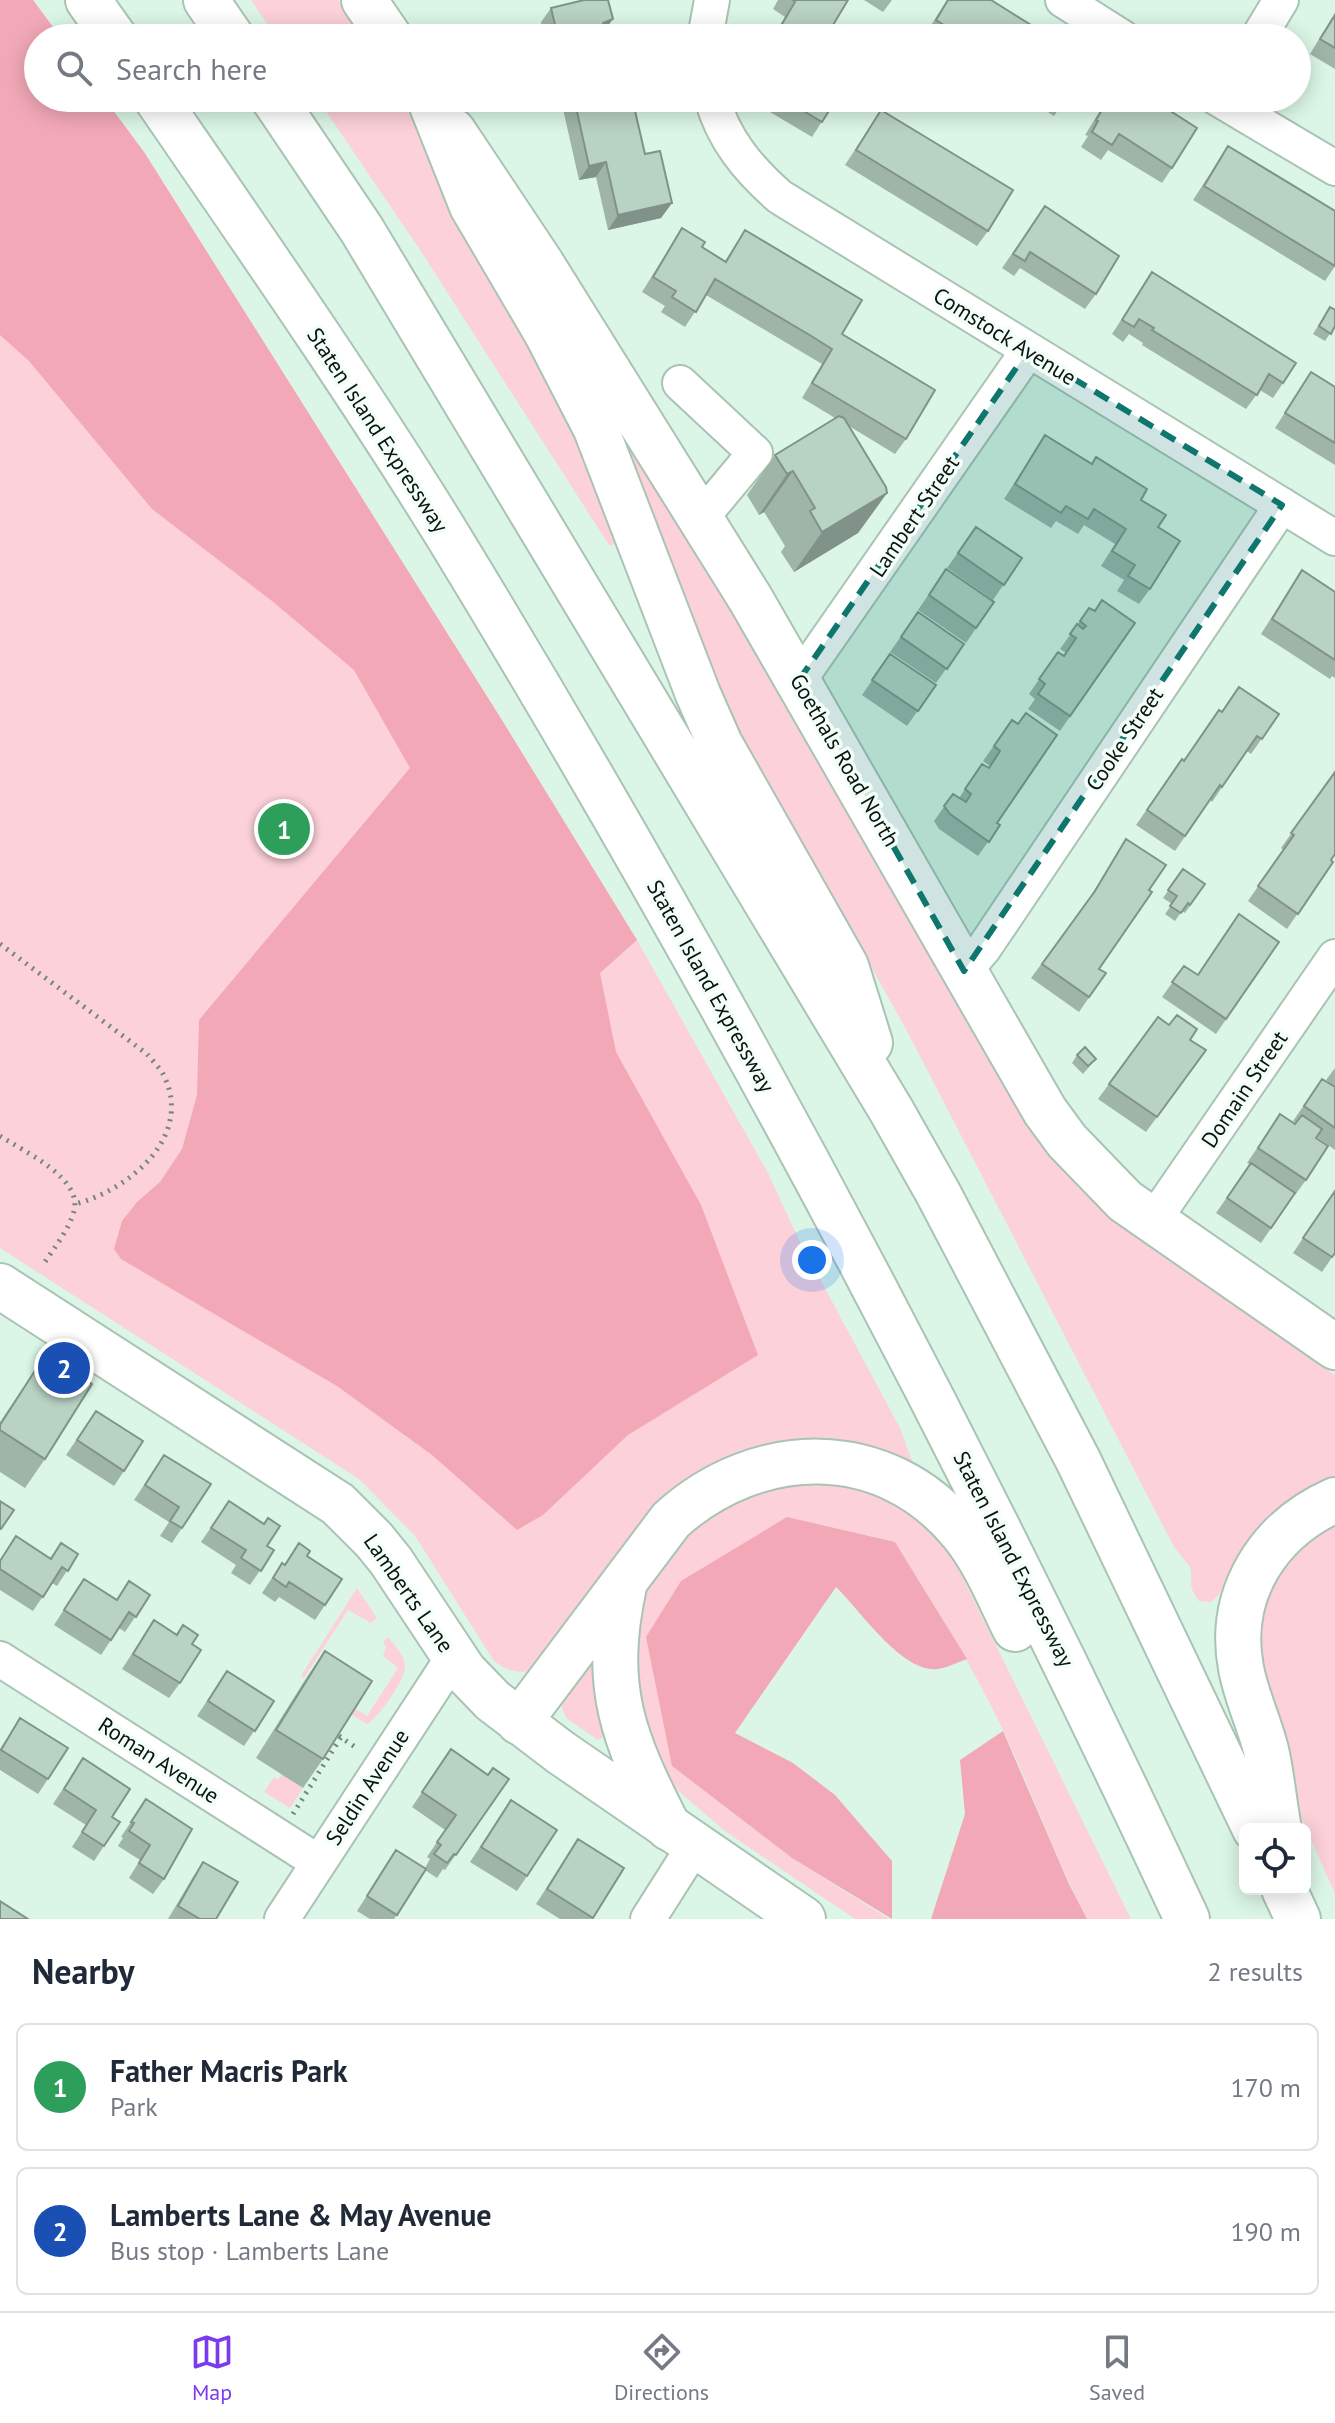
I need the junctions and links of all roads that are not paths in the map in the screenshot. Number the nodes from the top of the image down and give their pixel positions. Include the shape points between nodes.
1 (88, 0) edge
2 (206, 0) edge
3 (364, 0) edge
4 (712, 0) edge
5 (1063, 0) edge
6 (1281, 0) edge
7 (105, 24) edge
8 (222, 24) edge
9 (380, 24) edge
10 (708, 24) edge
11 (1101, 24) edge
12 (1266, 24) edge
13 (165, 112) edge
14 (282, 112) edge
15 (435, 112) edge
16 (439, 112) edge
17 (718, 112) edge
18 (1242, 112) edge
19 (1335, 168) edge
20 (1028, 351) junction
21 (680, 383) dead end
22 (1282, 505) junction
23 (701, 518) junction
24 (1335, 538) edge
25 (799, 680) junction
26 (1335, 957) edge
27 (964, 971) junction
28 (891, 1110) junction
29 (1153, 1221) junction
30 (13, 1288) edge
31 (1335, 1347) edge
32 (1335, 1500) edge
33 (626, 1577) junction
34 (454, 1656) junction
35 (0, 1659) edge
36 (519, 1722) junction
37 (1131, 1799) junction
38 (1252, 1823) edge
39 (1278, 1823) edge
40 (682, 1836) junction
41 (318, 1862) junction
42 (282, 1919) edge
43 (648, 1919) edge
44 (803, 1919) edge
45 (1187, 1919) edge

1 - 7 main road
2 - 8 main road
3 - 9 main road
4 - 10 street
5 - 11 street
6 - 12 street
13 - 37 main road, Staten Island Expressway via 445,532 699,961 971,1473
14 - 28 main road via 362,230
15 - 28 main road via 472,206 596,429 720,744 846,966
16 - 23 main road, Goethals Road North
17 - 20 street, Comstock Avenue via 732,145 780,197
18 - 19 street
20 - 22 street, Comstock Avenue
20 - 25 street, Lambert Street
21 - 23 street via 755,453
22 - 24 street, Comstock Avenue
22 - 27 street, Cooke Street
23 - 25 main road, Goethals Road North
25 - 27 main road, Goethals Road North
26 - 29 street, Domain Street
27 - 29 main road, Goethals Road North via 1045,1111 1095,1171
28 - 38 main road via 1078,1460
29 - 31 main road, Goethals Road North
30 - 34 main road, Lamberts Lane via 338,1504 391,1561
32 - 39 main road via 1300,1521 1266,1553 1241,1606 1240,1665 1265,1749
33 - 36 main road
33 - 37 main road via 691,1502 755,1469 826,1461 889,1478 932,1503 962,1533 1040,1679
33 - 40 main road via 613,1654 618,1706 636,1760
34 - 36 main road, Lamberts Lane
34 - 41 street, Seldin Avenue
35 - 41 street, Roman Avenue
36 - 40 main road, Lamberts Lane
37 - 45 main road, Staten Island Expressway
40 - 43 street
40 - 44 main road, Lamberts Lane
41 - 42 street, Seldin Avenue

